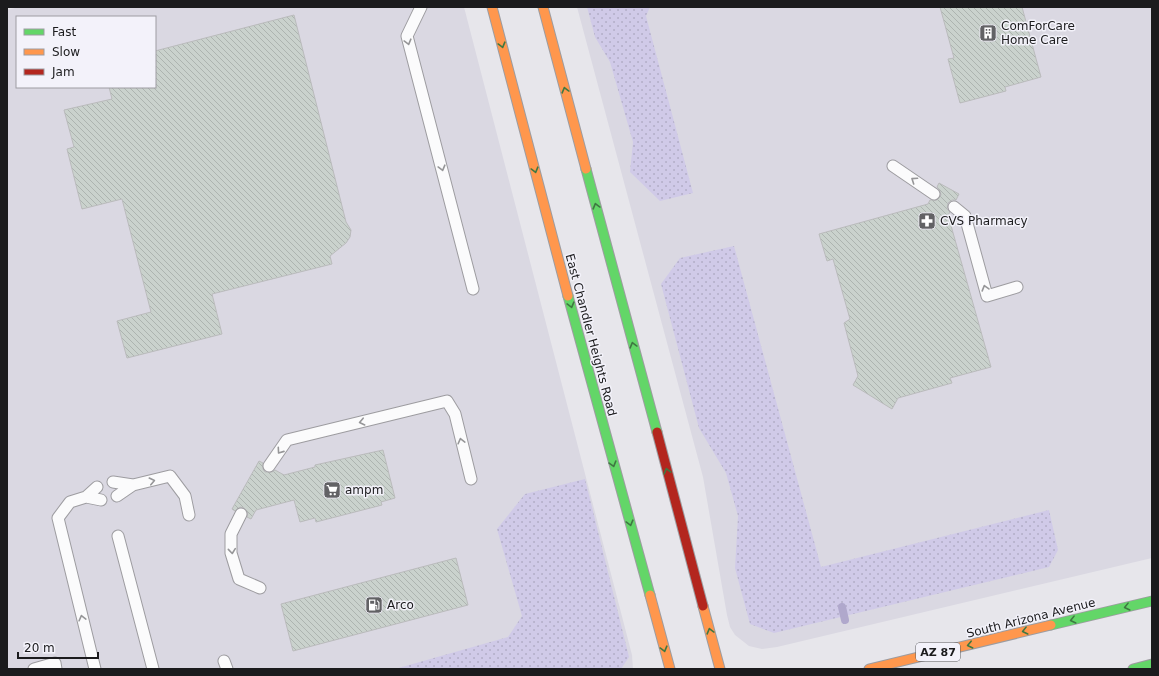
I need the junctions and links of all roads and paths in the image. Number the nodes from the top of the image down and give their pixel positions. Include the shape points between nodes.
1 (421, 7) edge
2 (492, 7) edge
3 (543, 7) edge
4 (893, 166) dead end
5 (934, 194) dead end
6 (954, 207) dead end
7 (1017, 288) dead end
8 (474, 289) dead end
9 (269, 466) dead end
10 (471, 479) dead end
11 (113, 482) dead end
12 (133, 486) junction
13 (97, 487) dead end
14 (117, 496) dead end
15 (86, 497) junction
16 (101, 500) dead end
17 (241, 514) dead end
18 (189, 515) dead end
19 (118, 536) dead end
20 (260, 588) dead end
21 (1152, 601) edge
22 (1152, 664) edge
23 (34, 669) edge
24 (56, 669) edge
25 (95, 669) edge
26 (153, 669) edge
27 (670, 669) edge
28 (720, 669) edge
29 (869, 669) edge
30 (1133, 669) edge

1 -> 8 lane via 407,36
2 -> 27 main road, East Chandler Heights Road
28 -> 3 main road
5 -> 4 lane
7 -> 6 lane via 987,296 965,216
10 -> 9 lane via 455,414 447,401 288,440
11 - 12 lane
12 - 14 lane
12 -> 18 lane via 170,476 184,496
13 - 15 lane
15 - 16 lane
25 -> 15 lane via 58,518 70,502
17 -> 20 lane via 231,534 231,553 239,579
19 - 26 lane
21 -> 29 main road, South Arizona Avenue / AZ 87
22 - 30 main road
23 - 24 lane via 55,664

